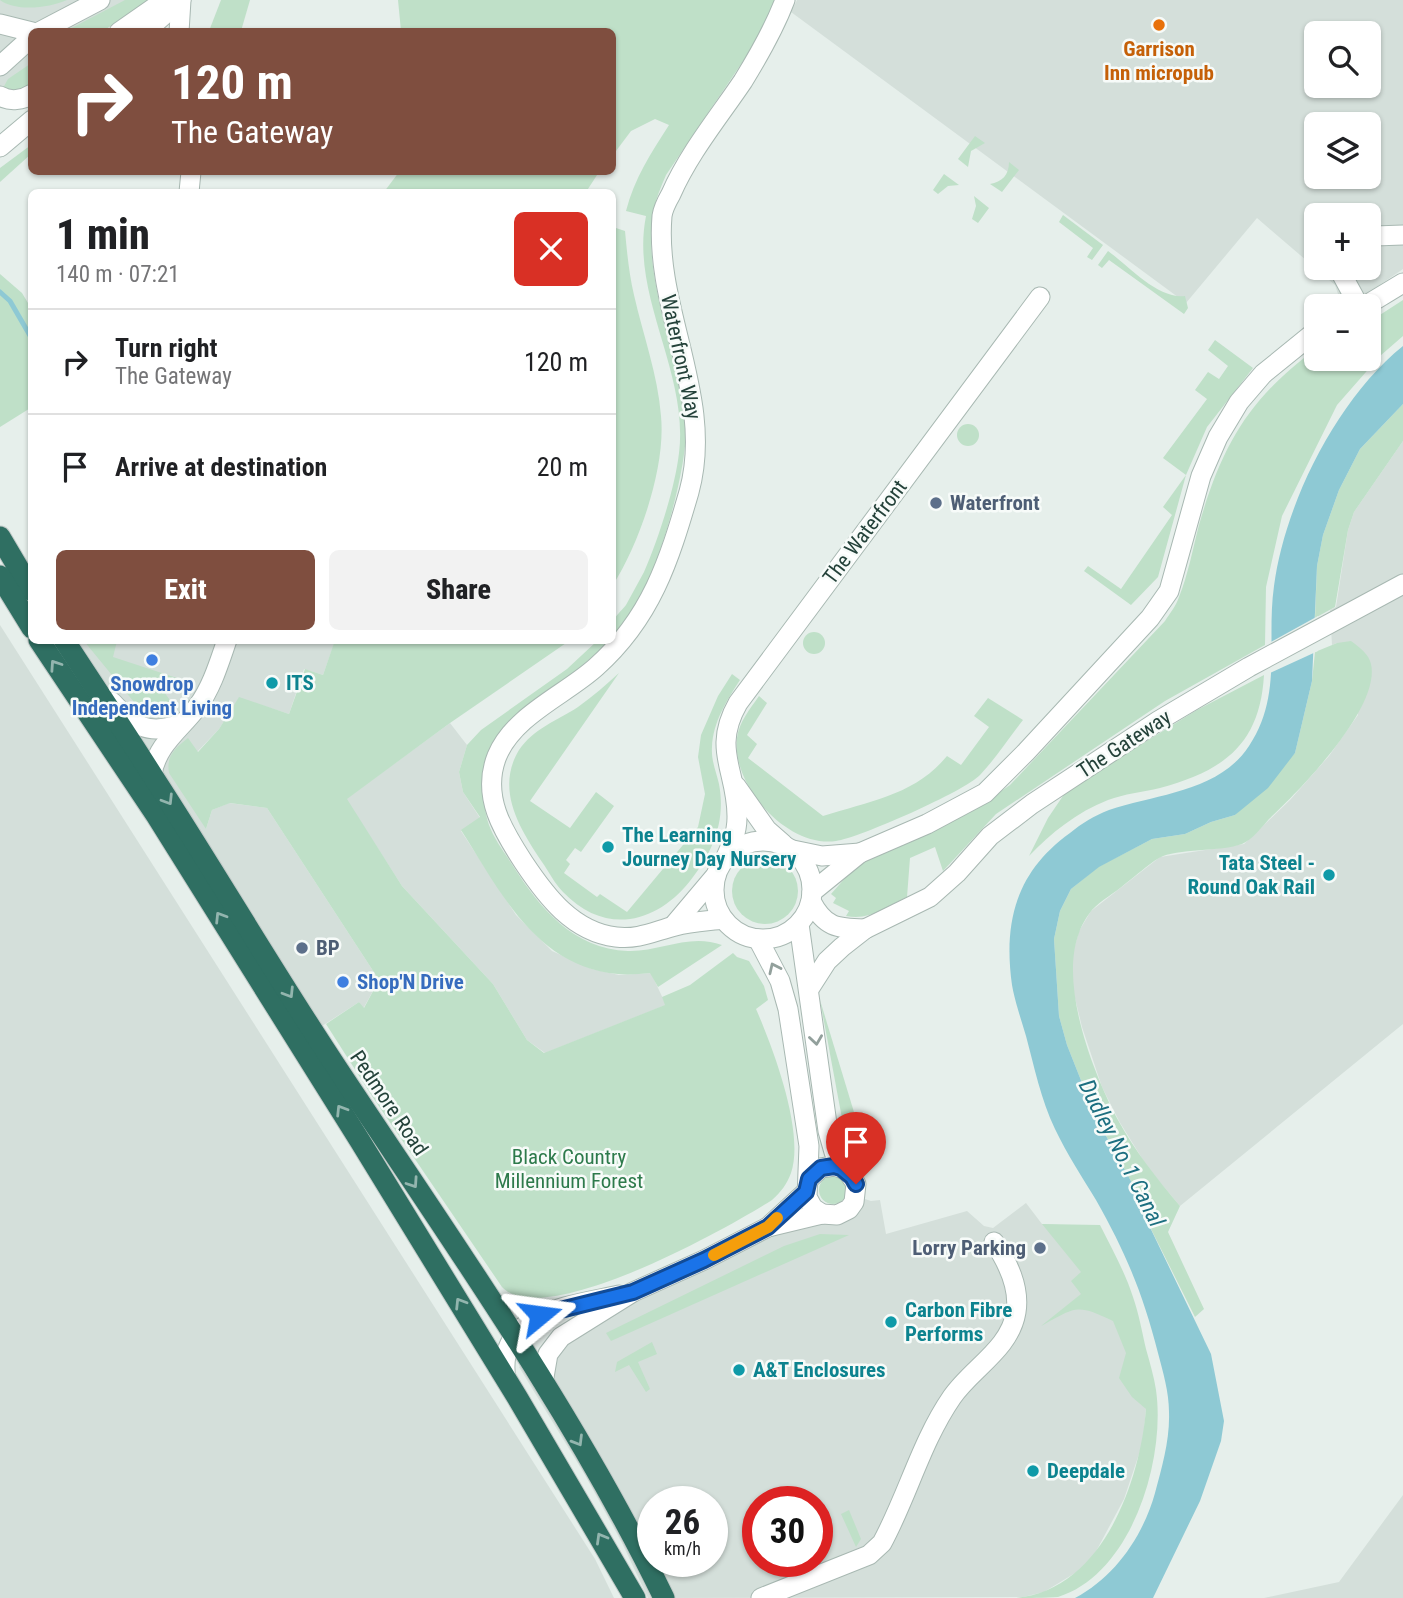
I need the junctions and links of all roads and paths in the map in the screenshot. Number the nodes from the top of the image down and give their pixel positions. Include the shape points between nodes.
1 (100, 0) edge
2 (165, 0) edge
3 (181, 0) edge
4 (785, 0) edge
5 (0, 24) edge
6 (47, 28) edge
7 (125, 28) edge
8 (150, 28) edge
9 (179, 28) edge
10 (28, 34) edge
11 (28, 39) edge
12 (0, 65) edge
13 (0, 96) edge
14 (28, 96) edge
15 (28, 128) edge
16 (28, 129) edge
17 (28, 129) edge
18 (0, 140) edge
19 (0, 147) edge
20 (0, 159) edge
21 (1403, 235) edge
22 (1381, 236) edge
23 (1403, 283) edge
24 (1381, 296) edge
25 (1040, 297) dead end
26 (1304, 341) edge
27 (0, 537) edge
28 (0, 576) edge
29 (28, 584) edge
30 (1403, 584) edge
31 (28, 622) edge
32 (42, 644) edge
33 (67, 644) edge
34 (225, 644) edge
35 (86, 675) junction
36 (180, 724) junction
37 (152, 774) junction
38 (731, 779) junction
39 (789, 848) junction
40 (860, 853) junction
41 (721, 867) junction
42 (812, 896) junction
43 (723, 919) junction
44 (799, 924) junction
45 (673, 926) junction
46 (865, 929) junction
47 (758, 939) junction
48 (809, 989) junction
49 (841, 1168) junction
50 (808, 1185) junction
51 (822, 1214) junction
52 (768, 1227) junction
53 (994, 1242) dead end
54 (633, 1292) junction
55 (498, 1310) junction
56 (540, 1315) junction
57 (561, 1338) junction
58 (483, 1341) junction
59 (514, 1345) junction
60 (506, 1380) junction
61 (543, 1383) junction
62 (635, 1598) edge
63 (664, 1598) edge
64 (761, 1598) edge

1 - 6 street
2 - 7 street
3 - 8 street
3 - 9 street
4 - 45 street, Waterfront Way via 775,28 682,168 662,213 663,268 697,433 689,493 662,577 621,642 507,738 492,775 502,830 562,911 600,933 618,937 643,936
5 - 10 street
11 - 12 street
13 - 14 street
15 - 18 street
16 - 19 street
17 - 20 street
21 - 22 street
23 - 24 street
25 - 38 street, The Waterfront via 738,703 725,736
26 - 40 street via 1263,374 1238,402 1201,476 1169,591 1150,618 985,793
27 - 29 highway
28 - 31 highway
30 - 46 street, The Gateway via 1158,721 990,836 930,897
58 -> 32 highway, Pedmore Road via 242,951
33 - 35 highway, Pedmore Road
34 - 36 street via 206,693
35 - 36 street via 126,718 143,728 162,731
35 - 37 highway, Pedmore Road
36 - 37 street via 161,748
37 -> 55 highway, Pedmore Road via 330,1058
38 - 39 street, The Waterfront via 767,830
38 - 41 street, The Waterfront via 736,833
39 - 40 street via 822,856
39 - 41 street via 756,841 743,845
39 - 42 street via 807,869
40 - 42 street
41 - 43 street via 715,898
41 - 45 street
42 - 44 street
42 - 46 street via 818,915 831,926
43 - 45 street, Waterfront Way
43 - 47 street
44 - 47 street via 780,936
44 - 48 street
46 - 48 street, The Gateway via 827,961
50 -> 47 street via 809,1146 788,1009 780,981
48 -> 49 street via 828,1131
49 - 50 street via 821,1168
49 - 51 street via 856,1184 854,1202 842,1214
50 - 51 street via 813,1209
50 - 52 street
51 - 52 street
52 - 54 street
53 - 64 street via 1016,1294 1016,1313 1008,1335 940,1416 882,1543 869,1555
54 - 56 street
54 - 57 street
55 - 56 street via 520,1318
55 - 59 highway, Pedmore Road
56 - 59 street via 521,1327
57 - 59 street
57 - 61 street via 548,1354
58 - 59 street
58 - 60 highway, Pedmore Road
59 - 60 street via 504,1364
59 - 61 highway, Pedmore Road
62 -> 60 highway, Pedmore Road
61 -> 63 highway, Pedmore Road via 594,1466

